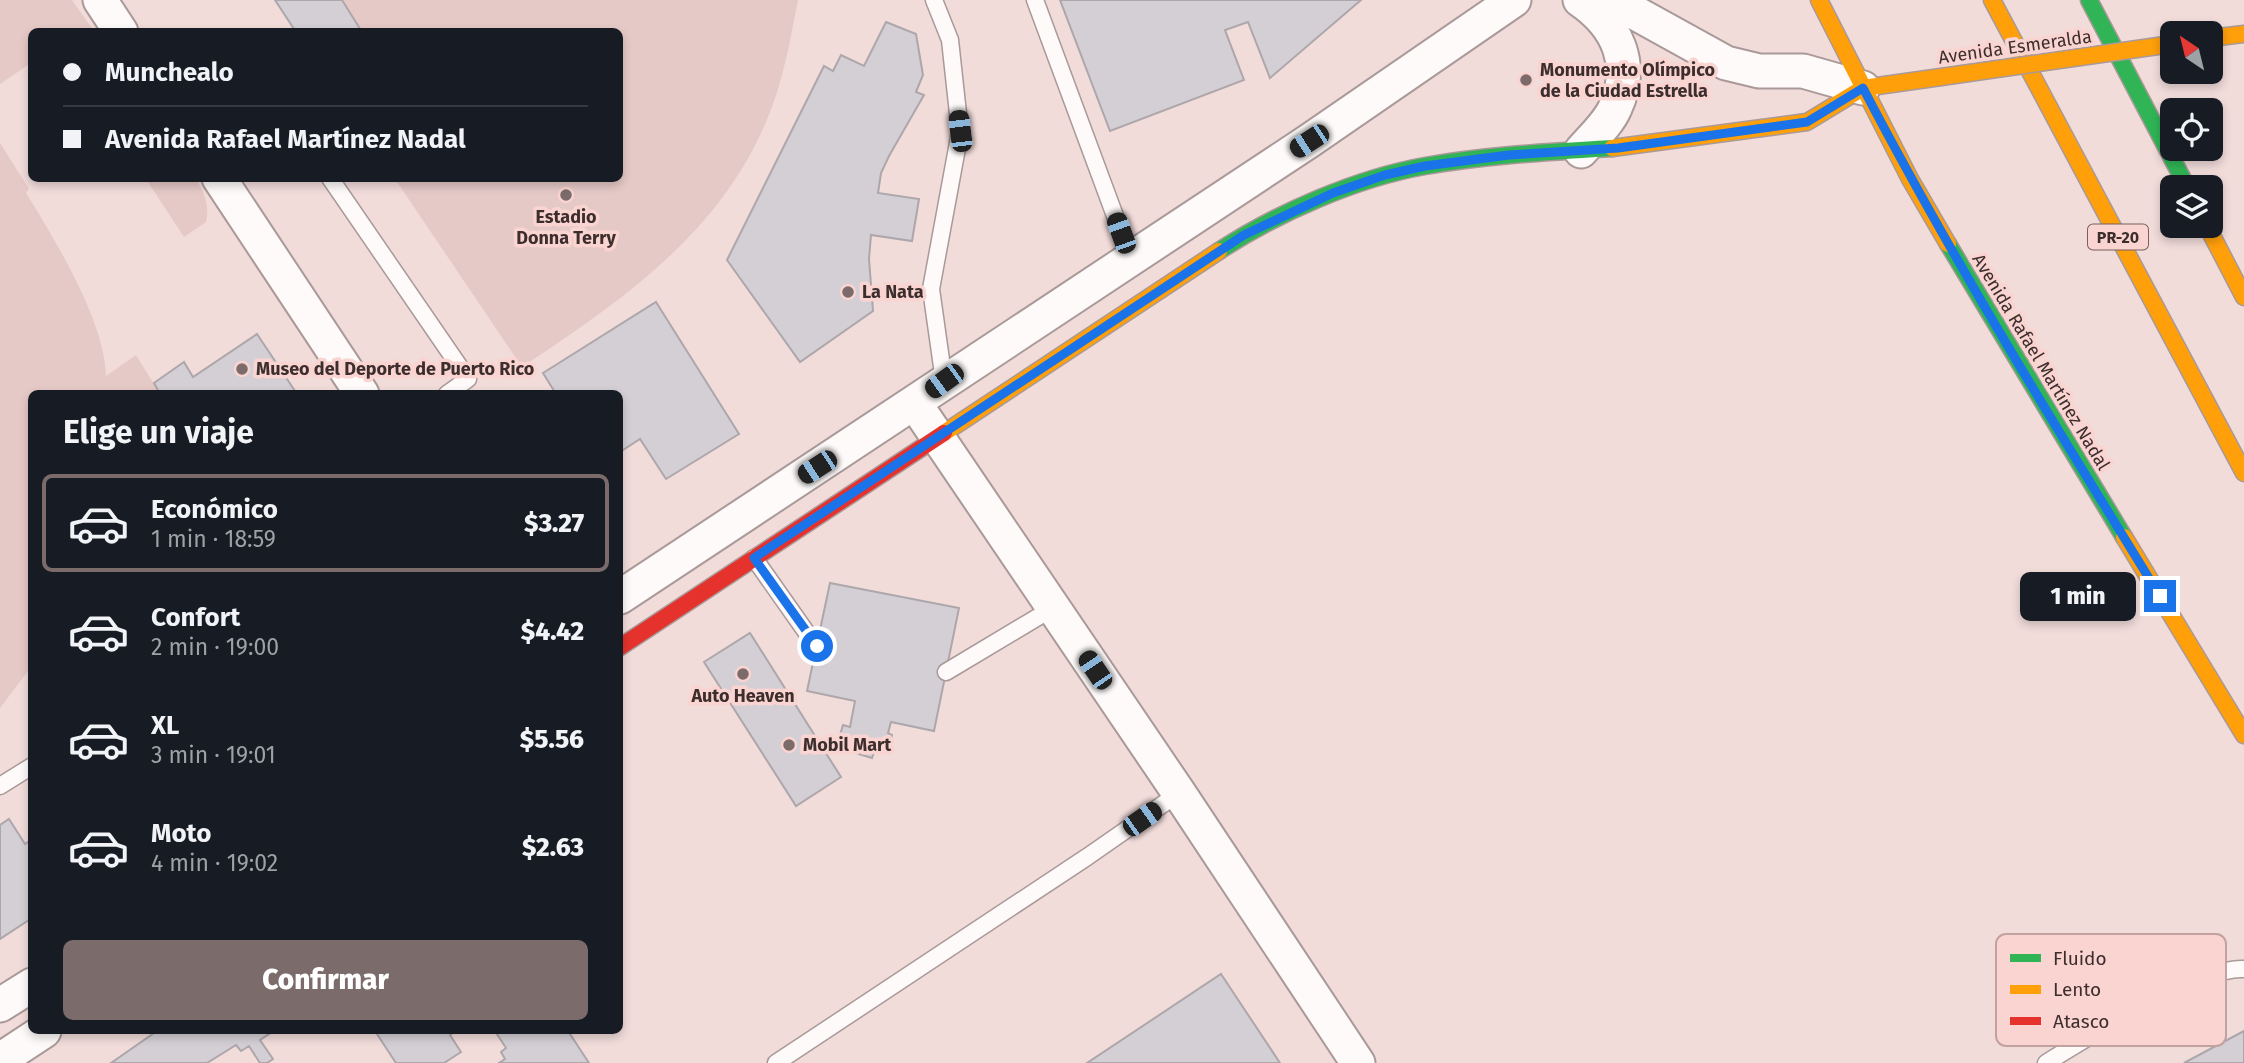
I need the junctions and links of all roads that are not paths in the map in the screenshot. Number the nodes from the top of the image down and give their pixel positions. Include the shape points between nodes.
1 (100, 0) edge
2 (934, 0) edge
3 (1035, 0) edge
4 (1514, 0) edge
5 (1580, 0) edge
6 (1612, 0) edge
7 (1819, 0) edge
8 (1992, 0) edge
9 (2089, 0) edge
10 (118, 28) edge
11 (2241, 34) edge
12 (2223, 36) edge
13 (2160, 46) edge
14 (1863, 88) junction
15 (1581, 150) junction
16 (2181, 175) edge
17 (222, 182) edge
18 (333, 182) edge
19 (2213, 238) edge
20 (1131, 260) junction
21 (2244, 297) edge
22 (944, 381) junction
23 (359, 390) edge
24 (453, 390) edge
25 (914, 403) junction
26 (938, 437) junction
27 (2244, 473) edge
28 (754, 558) junction
29 (623, 595) edge
30 (1053, 608) junction
31 (623, 645) edge
32 (817, 646) dead end
33 (946, 672) dead end
34 (2244, 735) edge
35 (28, 768) edge
36 (0, 786) edge
37 (1179, 793) junction
38 (2244, 969) edge
39 (2226, 970) edge
40 (28, 988) edge
41 (0, 1005) edge
42 (39, 1034) edge
43 (2076, 1046) edge
44 (0, 1060) edge
45 (776, 1063) edge
46 (1358, 1063) edge
47 (2046, 1063) edge

1 - 10 street
2 - 22 lane via 950,40 960,131 931,289
3 - 20 lane
4 - 20 street
5 - 15 street via 1616,39 1625,69 1616,108
6 - 14 street via 1726,62 1759,71 1803,71
7 - 14 main road, Avenida Rafael Martínez Nadal
8 - 27 main road, PR-20
9 - 16 main road
11 - 12 main road
13 - 14 main road, Avenida Esmeralda, bridge
14 - 15 main road via 1807,122
14 - 34 main road, Avenida Rafael Martínez Nadal via 1991,318
15 - 26 main road via 1425,166 1333,193 1244,235
17 - 23 street
18 - 24 lane via 468,379
19 - 21 main road
20 - 22 street
22 - 25 street
25 - 26 street
25 - 29 street
26 - 28 main road
26 - 30 street
28 - 31 main road
28 - 32 lane
30 - 33 lane
30 - 37 street
35 - 36 lane
37 - 45 lane
37 - 46 street
38 - 39 lane
40 - 41 street
42 - 44 street
43 - 47 lane

